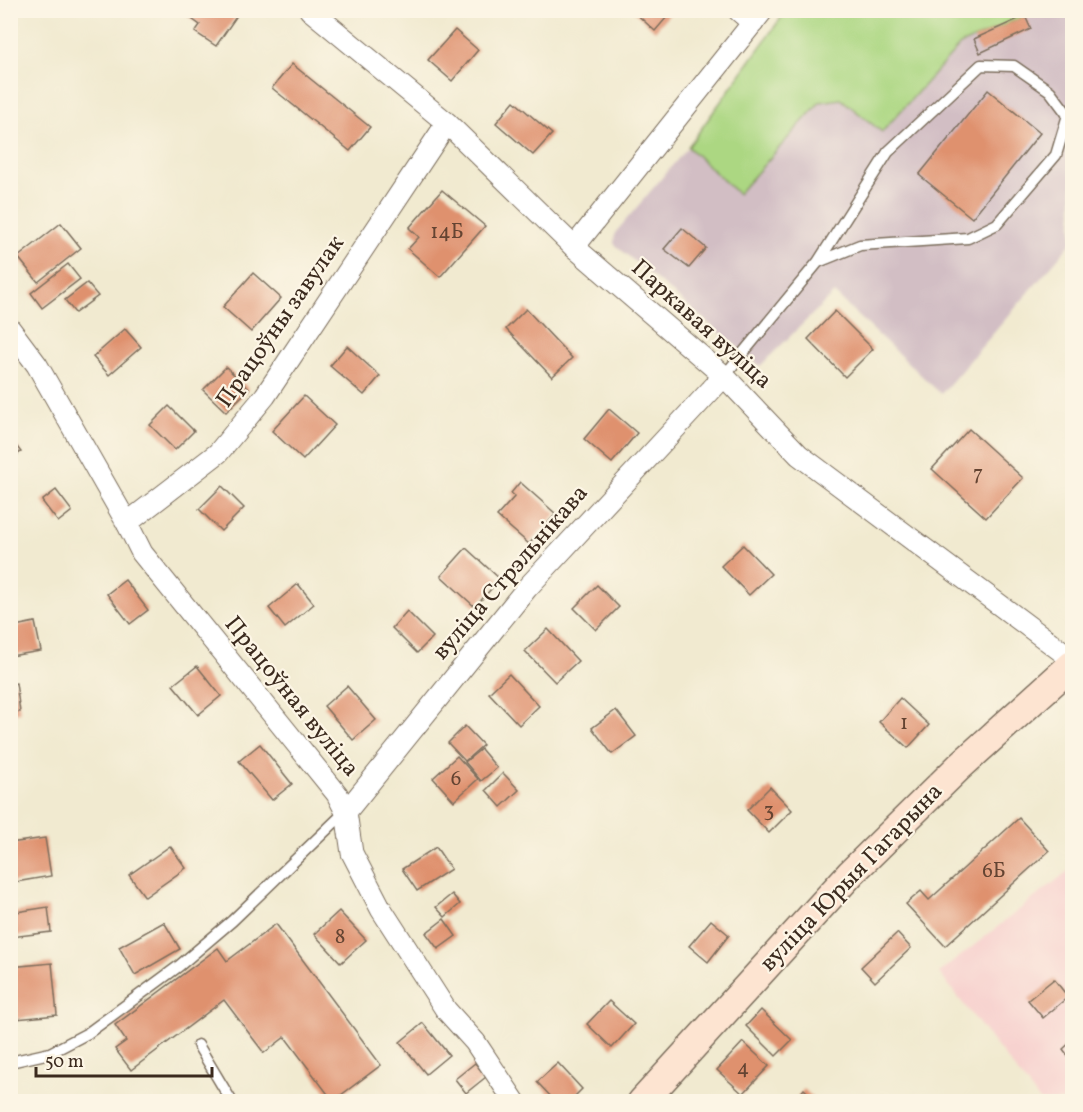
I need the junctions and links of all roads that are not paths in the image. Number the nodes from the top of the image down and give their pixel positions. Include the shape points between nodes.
1 (310, 10) edge
2 (752, 15) edge
3 (447, 123) junction
4 (574, 247) junction
5 (818, 262) junction
6 (10, 329) edge
7 (724, 376) junction
8 (127, 523) junction
9 (1072, 659) edge
10 (1072, 665) edge
11 (346, 812) junction
12 (198, 1045) dead end
13 (10, 1062) edge
14 (232, 1101) edge
15 (515, 1101) edge
16 (642, 1101) edge

1 - 3 street, Паркавая вуліца
2 - 4 street
3 - 4 street, Паркавая вуліца
3 - 8 street, Працоўны завулак via 264,396 218,453
4 - 7 street, Паркавая вуліца
5 - 5 lane via 888,152 981,65 1014,66 1050,91 1068,115 1056,155 997,224 968,238 860,245
5 - 7 lane
6 - 8 street, Працоўная вуліца via 37,365
7 - 9 street, Паркавая вуліца via 799,455
7 - 11 street, вуліца Стрэльнікава via 527,588
8 - 11 street, Працоўная вуліца via 142,553 337,794
10 - 16 street, вуліца Юрыя Гагарына via 959,767 851,873
11 - 13 lane via 179,966 88,1033 50,1053
11 - 15 street, Працоўная вуліца via 352,853 381,909 446,1010 475,1042
12 - 14 lane

